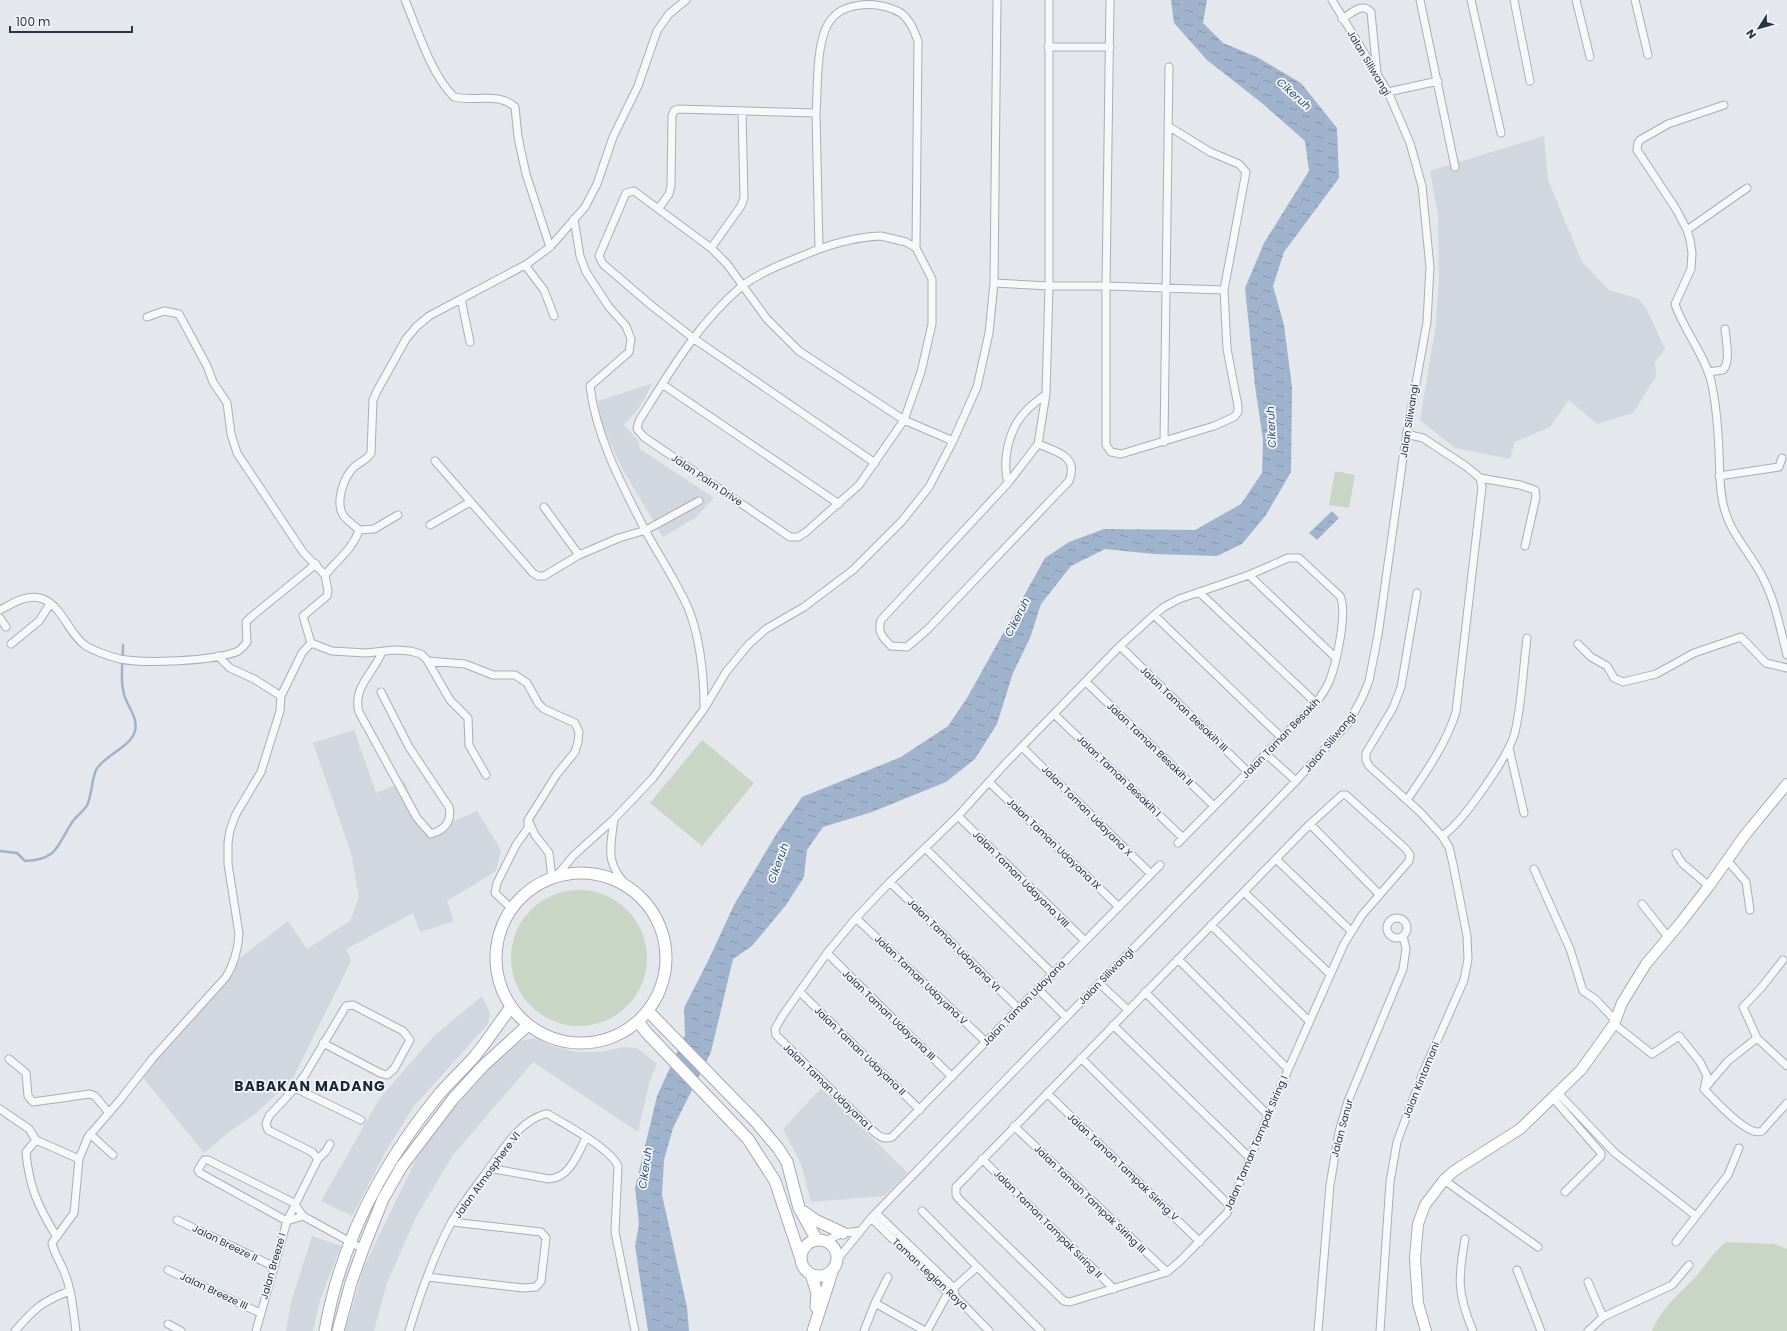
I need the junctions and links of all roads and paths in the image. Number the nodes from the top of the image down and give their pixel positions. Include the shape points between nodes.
1 (405, 0) edge
2 (686, 0) edge
3 (997, 0) edge
4 (1049, 0) edge
5 (1110, 0) edge
6 (1332, 0) edge
7 (1420, 0) edge
8 (1472, 0) edge
9 (1514, 0) edge
10 (1576, 0) edge
11 (1635, 0) edge
12 (857, 1) edge
13 (1342, 19) junction
14 (1048, 47) junction
15 (1110, 47) junction
16 (1648, 55) dead end
17 (1590, 57) dead end
18 (1169, 67) dead end
19 (1377, 75) junction
20 (1438, 81) junction
21 (1530, 81) dead end
22 (1388, 92) junction
23 (1724, 105) dead end
24 (742, 111) junction
25 (816, 113) junction
26 (1168, 126) junction
27 (1501, 133) dead end
28 (1455, 167) dead end
29 (1747, 188) dead end
30 (659, 208) junction
31 (574, 219) junction
32 (1687, 230) junction
33 (550, 247) junction
34 (711, 248) junction
35 (916, 248) junction
36 (819, 249) junction
37 (525, 265) junction
38 (994, 283) junction
39 (743, 286) junction
40 (1049, 286) junction
41 (1106, 286) junction
42 (1166, 287) junction
43 (1224, 290) junction
44 (461, 299) junction
45 (554, 316) dead end
46 (147, 317) dead end
47 (1725, 329) dead end
48 (693, 338) junction
49 (470, 342) dead end
50 (1708, 372) junction
51 (662, 384) junction
52 (1046, 394) junction
53 (904, 420) junction
54 (1406, 434) junction
55 (953, 441) junction
56 (1164, 442) junction
57 (1038, 444) junction
58 (1782, 458) dead end
59 (435, 461) dead end
60 (875, 464) junction
61 (1719, 476) junction
62 (1480, 478) junction
63 (1008, 483) junction
64 (698, 500) dead end
65 (470, 502) junction
66 (839, 504) junction
67 (544, 507) dead end
68 (398, 515) dead end
69 (430, 525) dead end
70 (359, 530) junction
71 (646, 530) junction
72 (1525, 546) dead end
73 (579, 556) junction
74 (316, 564) junction
75 (324, 575) junction
76 (1249, 575) junction
77 (1199, 592) junction
78 (1416, 593) dead end
79 (50, 604) junction
80 (0, 610) edge
81 (1154, 615) junction
82 (0, 618) edge
83 (6, 627) dead end
84 (1527, 638) dead end
85 (311, 643) junction
86 (11, 644) dead end
87 (1578, 644) dead end
88 (1120, 646) junction
89 (382, 652) junction
90 (1787, 655) edge
91 (218, 656) junction
92 (1336, 658) junction
93 (428, 661) junction
94 (1787, 668) edge
95 (1086, 682) junction
96 (381, 692) dead end
97 (281, 696) junction
98 (1316, 703) junction
99 (704, 708) junction
100 (1054, 714) junction
101 (1282, 738) junction
102 (1022, 747) junction
103 (1509, 748) junction
104 (1266, 754) junction
105 (1248, 772) junction
106 (486, 775) dead end
107 (989, 782) junction
108 (1296, 782) junction
109 (1787, 784) edge
110 (1407, 800) junction
111 (1214, 806) junction
112 (1524, 813) dead end
113 (958, 816) junction
114 (614, 819) junction
115 (528, 820) junction
116 (1310, 824) junction
117 (1442, 836) junction
118 (1180, 841) joint
119 (924, 848) junction
120 (1676, 853) dead end
121 (1276, 859) junction
122 (1727, 860) junction
123 (1160, 865) dead end
124 (1534, 869) dead end
125 (1151, 874) junction
126 (554, 877) junction
127 (890, 882) junction
128 (1709, 886) junction
129 (629, 888) junction
130 (1244, 892) junction
131 (1379, 894) junction
132 (1642, 904) dead end
133 (1119, 907) junction
134 (511, 908) junction
135 (1750, 910) dead end
136 (856, 918) junction
137 (1211, 925) junction
138 (1350, 931) junction
139 (1403, 936) dead end
140 (1668, 937) junction
141 (1085, 941) junction
142 (827, 953) junction
143 (1178, 959) junction
144 (1783, 960) dead end
145 (1052, 974) junction
146 (1330, 974) junction
147 (1099, 983) junction
148 (1038, 989) junction
149 (800, 992) junction
150 (1145, 992) junction
151 (511, 1007) junction
152 (1018, 1009) junction
153 (1128, 1010) junction
154 (648, 1012) junction
155 (1066, 1017) junction
156 (638, 1021) junction
157 (1309, 1021) junction
158 (1614, 1022) junction
159 (528, 1025) junction
160 (1113, 1025) junction
161 (1757, 1038) junction
162 (986, 1042) junction
163 (323, 1043) junction
164 (1081, 1058) junction
165 (9, 1059) dead end
166 (1787, 1066) edge
167 (1288, 1069) junction
168 (952, 1077) junction
169 (296, 1088) junction
170 (1704, 1089) junction
171 (1047, 1093) junction
172 (1555, 1096) junction
173 (1787, 1103) edge
174 (0, 1109) edge
175 (920, 1110) junction
176 (109, 1113) junction
177 (1268, 1115) junction
178 (360, 1120) dead end
179 (1014, 1126) junction
180 (90, 1134) junction
181 (586, 1138) junction
182 (887, 1139) joint
183 (36, 1140) junction
184 (330, 1144) dead end
185 (1739, 1148) dead end
186 (113, 1155) dead end
187 (1250, 1158) junction
188 (79, 1159) junction
189 (318, 1159) junction
190 (982, 1159) junction
191 (489, 1168) junction
192 (1444, 1180) junction
193 (1565, 1192) dead end
194 (294, 1203) junction
195 (1230, 1206) junction
196 (798, 1208) junction
197 (922, 1211) dead end
198 (874, 1215) junction
199 (303, 1216) junction
200 (1696, 1216) junction
201 (177, 1220) dead end
202 (287, 1221) junction
203 (452, 1222) junction
204 (860, 1230) junction
205 (843, 1233) junction
206 (56, 1236) junction
207 (1465, 1238) dead end
208 (821, 1240) junction
209 (1200, 1242) junction
210 (1676, 1242) dead end
211 (350, 1243) junction
212 (1538, 1247) dead end
213 (363, 1249) junction
214 (800, 1259) junction
215 (835, 1265) junction
216 (1689, 1265) dead end
217 (273, 1266) junction
218 (977, 1267) junction
219 (168, 1270) dead end
220 (1517, 1270) dead end
221 (1167, 1272) junction
222 (811, 1274) junction
223 (428, 1277) junction
224 (888, 1277) dead end
225 (1588, 1282) dead end
226 (1114, 1289) junction
227 (70, 1291) junction
228 (953, 1293) junction
229 (875, 1303) junction
230 (260, 1313) junction
231 (1603, 1316) junction
232 (168, 1324) dead end
233 (814, 1326) edge
234 (15, 1331) edge
235 (76, 1331) edge
236 (182, 1331) edge
237 (256, 1331) edge
238 (325, 1331) edge
239 (338, 1331) edge
240 (409, 1331) edge
241 (635, 1331) edge
242 (864, 1331) edge
243 (926, 1331) edge
244 (989, 1331) edge
245 (1041, 1331) edge
246 (1318, 1331) edge
247 (1380, 1331) edge
248 (1426, 1331) edge
249 (1473, 1331) edge
250 (1541, 1331) edge
251 (1588, 1331) edge

1 - 33 street via 434,68 454,98 502,99 515,107 526,174
2 - 31 street via 669,14 657,31 638,86 614,137 597,184 585,207
3 - 38 street
4 - 14 street
5 - 15 street
6 - 13 street, Jalan Siliwangi
7 - 20 street
8 - 27 street
9 - 21 street
10 - 17 street
11 - 16 street
12 - 25 street via 847,6 826,26 821,40
12 - 35 street via 881,3 900,12 911,24 918,41
13 - 19 street, Jalan Siliwangi
13 - 19 street via 1361,7 1371,12
14 - 15 street
14 - 40 street
15 - 41 street
18 - 26 street
19 - 22 street, Jalan Siliwangi
20 - 22 street
20 - 28 street
22 - 54 street, Jalan Siliwangi via 1410,143 1422,186 1430,267 1427,322
23 - 32 street via 1668,124 1640,140 1637,146 1639,155 1667,193
24 - 25 street
24 - 30 street via 678,108 674,111 670,194
24 - 34 street via 744,198
25 - 36 street
26 - 42 street
26 - 43 street via 1210,152 1239,164 1246,172
29 - 32 street
30 - 34 street
30 - 48 street via 634,191 626,193 599,256 617,276
31 - 33 street
31 - 71 street via 580,256 586,272 602,297 626,326 631,339 629,352 590,386 599,430
32 - 50 street via 1692,262 1675,304
33 - 37 street
34 - 39 street
35 - 36 street, Jalan Palm Drive via 906,242 881,236 837,242
35 - 53 street, Jalan Palm Drive via 932,279 932,324 921,372
36 - 39 street, Jalan Palm Drive via 781,265
37 - 44 street
37 - 45 street via 544,290
38 - 40 street
38 - 55 street via 989,333 977,387
39 - 48 street, Jalan Palm Drive via 717,310
39 - 53 street via 767,320 799,351
40 - 41 street
40 - 52 street
41 - 42 street
41 - 56 street via 1106,445 1111,452 1121,454
42 - 43 street
42 - 56 street
43 - 56 street via 1227,349 1238,412 1234,417 1214,426
44 - 49 street
44 - 70 street via 437,311 416,327 401,346 373,400 371,453 350,473 340,499 343,516
46 - 74 street via 164,311 179,314 213,382 227,403 231,434 237,453 302,552
47 - 50 street via 1726,367 1723,370
48 - 51 street, Jalan Palm Drive
48 - 60 street
50 - 61 street via 1719,445
51 - 66 street
51 - 66 street, Jalan Palm Drive via 639,421 637,429 644,437 790,537 798,537
52 - 57 street
52 - 63 street via 1023,413 1016,427 1007,451 1005,473
53 - 55 street
53 - 60 street, Jalan Palm Drive
54 - 62 street via 1423,438
54 - 108 street, Jalan Siliwangi via 1378,635 1369,681 1349,722
55 - 99 street via 929,487 897,527 824,594 757,636 726,672
57 - 63 street
57 - 63 street via 1068,459 1072,466 1069,481 928,629 907,647 891,646 882,636 879,626 881,620
58 - 61 street via 1779,468
59 - 65 street
60 - 66 street, Jalan Palm Drive via 859,485
61 - 90 street via 1728,521 1770,592
62 - 72 street via 1535,490 1536,497
62 - 110 street via 1480,509 1456,712 1451,728 1433,761
64 - 71 street
65 - 69 street
65 - 73 street via 538,576 544,576
67 - 73 street
68 - 70 street via 374,529
70 - 75 street via 345,554
71 - 73 street via 619,538
71 - 99 street via 689,610 704,671
74 - 75 street
74 - 91 street via 250,617 246,622 247,642 242,648
75 - 85 street via 327,596 303,616
76 - 77 street
76 - 92 street
76 - 92 street, Jalan Taman Besakih via 1288,558 1299,558 1340,596 1344,610
77 - 81 street via 1179,599
77 - 98 street
78 - 110 street, Jalan Kintamani via 1400,687 1393,708 1366,753 1369,766
79 - 80 street via 44,599 24,598
79 - 86 street via 39,621
79 - 91 street via 84,645 95,651 124,659 146,661
81 - 88 street
81 - 101 street
82 - 83 street
84 - 103 street via 1515,733
85 - 89 street via 332,651
85 - 97 street via 302,653
87 - 94 street via 1591,657 1607,666 1614,678 1623,682 1656,674 1694,653 1741,637 1766,663
88 - 95 street
88 - 105 street, Jalan Taman Besakih III
89 - 93 street via 410,651 421,654
89 - 96 street via 359,691 356,702 359,712 369,734 424,828 431,834 438,832 451,816 450,807 409,747
91 - 97 street via 230,668
92 - 98 street, Jalan Taman Besakih via 1329,683
93 - 106 street via 450,700 468,718 469,745
93 - 115 street via 465,664 493,675 515,675 527,683 544,709 575,723 579,732 575,752 557,774
95 - 100 street
95 - 111 street, Jalan Taman Besakih II
97 - 176 street via 280,711 261,772 236,814 230,830 228,864 240,934 232,967
98 - 101 street, Jalan Taman Besakih
99 - 114 street via 653,778
100 - 102 street
100 - 118 street, Jalan Taman Besakih I
101 - 104 street, Jalan Taman Besakih
102 - 107 street
102 - 125 street, Jalan Taman Udayana X
103 - 112 street
103 - 117 street via 1466,813 1451,831
104 - 105 street, Jalan Taman Besakih
104 - 108 street
105 - 111 street, Jalan Taman Besakih
107 - 113 street
107 - 133 street, Jalan Taman Udayana IX
108 - 147 street, Jalan Siliwangi
109 - 122 street
110 - 117 street, Jalan Kintamani
111 - 118 street, Jalan Taman Besakih
113 - 119 street
113 - 141 street, Jalan Taman Udayana VIII
114 - 126 street
114 - 129 street via 612,865
115 - 126 street via 535,835 549,853
115 - 134 street via 528,828 516,845 497,883 495,893
116 - 121 street
116 - 131 street
116 - 131 street, Jalan Taman Tampak Siring I via 1338,798 1346,795 1406,849 1410,855 1409,861
117 - 247 street, Jalan Kintamani via 1454,864 1467,936 1468,959 1464,980 1422,1075 1397,1142 1390,1182
119 - 127 street
119 - 145 street
120 - 128 street via 1682,863
121 - 130 street
121 - 138 street
122 - 128 street
122 - 135 street via 1746,882
123 - 125 street, Jalan Taman Udayana
124 - 158 street via 1570,949 1583,991 1595,999
125 - 133 street, Jalan Taman Udayana
126 - 129 main road via 574,873 603,876
126 - 134 main road via 527,892
127 - 136 street
127 - 152 street, Jalan Taman Udayana VI
128 - 140 street
129 - 154 main road via 649,908 662,932 666,960 661,987
130 - 137 street
130 - 146 street
131 - 138 street, Jalan Taman Tampak Siring I
132 - 140 street
133 - 141 street, Jalan Taman Udayana
134 - 151 main road via 496,947 496,968 501,988
136 - 142 street
136 - 162 street, Jalan Taman Udayana V
137 - 143 street
137 - 157 street
138 - 146 street, Jalan Taman Tampak Siring I
139 - 246 street, Jalan Sanur via 1406,949 1403,969 1348,1101 1339,1132 1330,1185
140 - 158 street via 1638,975
141 - 145 street, Jalan Taman Udayana
142 - 149 street
142 - 168 street, Jalan Taman Udayana III
143 - 150 street
143 - 167 street
144 - 161 street via 1743,1007
145 - 148 street, Jalan Taman Udayana
146 - 157 street, Jalan Taman Tampak Siring I
147 - 153 street
147 - 155 street, Jalan Siliwangi
148 - 152 street, Jalan Taman Udayana
148 - 155 street
149 - 175 street, Jalan Taman Udayana II
149 - 182 street, Jalan Taman Udayana I via 775,1029 781,1041 872,1130
150 - 153 street
150 - 177 street
151 - 159 main road
151 - 211 main road via 474,1056 437,1097 390,1162 368,1201
152 - 162 street, Jalan Taman Udayana
153 - 160 street
154 - 156 main road
154 - 196 main road via 757,1123 778,1148 789,1169
155 - 198 street, Jalan Siliwangi
156 - 159 main road via 618,1035 596,1042 580,1043 549,1037
156 - 214 main road via 748,1139 766,1166 778,1191
157 - 167 street, Jalan Taman Tampak Siring I
158 - 170 street via 1652,1054 1679,1036 1700,1062 1707,1076
158 - 172 street via 1581,1070
159 - 213 main road via 483,1066 453,1099 402,1166 383,1199
160 - 164 street
160 - 187 street
161 - 166 street
161 - 170 street via 1728,1061
162 - 168 street, Jalan Taman Udayana
163 - 163 street via 348,1005 353,1005 403,1031 410,1040 394,1069 387,1074 380,1073
163 - 169 street
164 - 171 street
164 - 195 street
165 - 176 street via 26,1073 28,1096 33,1102 90,1094 95,1096
167 - 177 street, Jalan Taman Tampak Siring I
168 - 175 street, Jalan Taman Udayana
169 - 178 street
169 - 189 street via 269,1116 266,1127 312,1152
170 - 173 street via 1734,1119 1756,1133 1762,1131
171 - 179 street
171 - 209 street, Jalan Taman Tampak Siring V
172 - 192 street via 1520,1129 1468,1161
172 - 193 street via 1602,1153
172 - 200 street via 1615,1153
174 - 183 street via 29,1128
175 - 182 street, Jalan Taman Udayana via 895,1135
176 - 180 street
177 - 187 street, Jalan Taman Tampak Siring I
179 - 190 street
179 - 221 street, Jalan Taman Tampak Siring III
180 - 186 street
180 - 188 street
181 - 191 street via 568,1171 559,1177 549,1179
181 - 191 street, Jalan Atmosphere VI via 548,1114 542,1115 527,1122
181 - 241 street, Jalan Atmosphere VI via 613,1158 618,1166 615,1232
183 - 188 street
183 - 206 street via 26,1152 29,1181 37,1202
184 - 189 street, Jalan Breeze I
185 - 200 street via 1728,1175
187 - 195 street, Jalan Taman Tampak Siring I
188 - 206 street via 74,1213
189 - 194 street, Jalan Breeze I
190 - 226 street, Jalan Taman Tampak Siring II
190 - 226 street, Jalan Taman Tampak Siring I via 954,1190 958,1199 1064,1301 1070,1302
191 - 203 street, Jalan Atmosphere VI
192 - 212 street
192 - 248 street via 1421,1213 1416,1238 1417,1292 1420,1315
194 - 199 street
194 - 202 street, Jalan Breeze I
194 - 202 street via 208,1160 204,1160 198,1170
195 - 209 street, Jalan Taman Tampak Siring I
196 - 205 main road via 814,1220
196 - 208 main road
197 - 218 street
198 - 204 street, Jalan Siliwangi
198 - 228 street, Taman Legian Raya
199 - 202 street
199 - 211 street
200 - 210 street
201 - 217 street, Jalan Breeze II
202 - 217 street, Jalan Breeze I
203 - 223 street, Jalan Atmosphere VI
203 - 223 street via 541,1232 546,1238 542,1281 532,1288 523,1288
204 - 205 street
204 - 215 street, Jalan Siliwangi
205 - 208 street
206 - 227 street via 52,1243 53,1252 63,1269
207 - 249 street via 1459,1283 1460,1295
208 - 214 main road via 804,1246
208 - 215 main road via 833,1247
209 - 221 street, Jalan Taman Tampak Siring I
211 - 213 street
211 - 238 main road via 337,1281
213 - 239 main road
214 - 222 main road via 804,1268
215 - 222 main road via 820,1276
215 - 233 main road
216 - 231 street via 1672,1285
217 - 230 street, Jalan Breeze I
218 - 228 street
218 - 245 street
219 - 230 street, Jalan Breeze III
220 - 250 street
221 - 226 street, Jalan Taman Tampak Siring I
222 - 233 main road via 818,1293
223 - 240 street, Jalan Atmosphere VI
224 - 229 street
225 - 231 street
227 - 234 street via 34,1308
227 - 235 street
228 - 243 street
228 - 244 street, Taman Legian Raya
229 - 242 street
229 - 243 street
230 - 237 street, Jalan Breeze I
231 - 251 street
232 - 236 street

